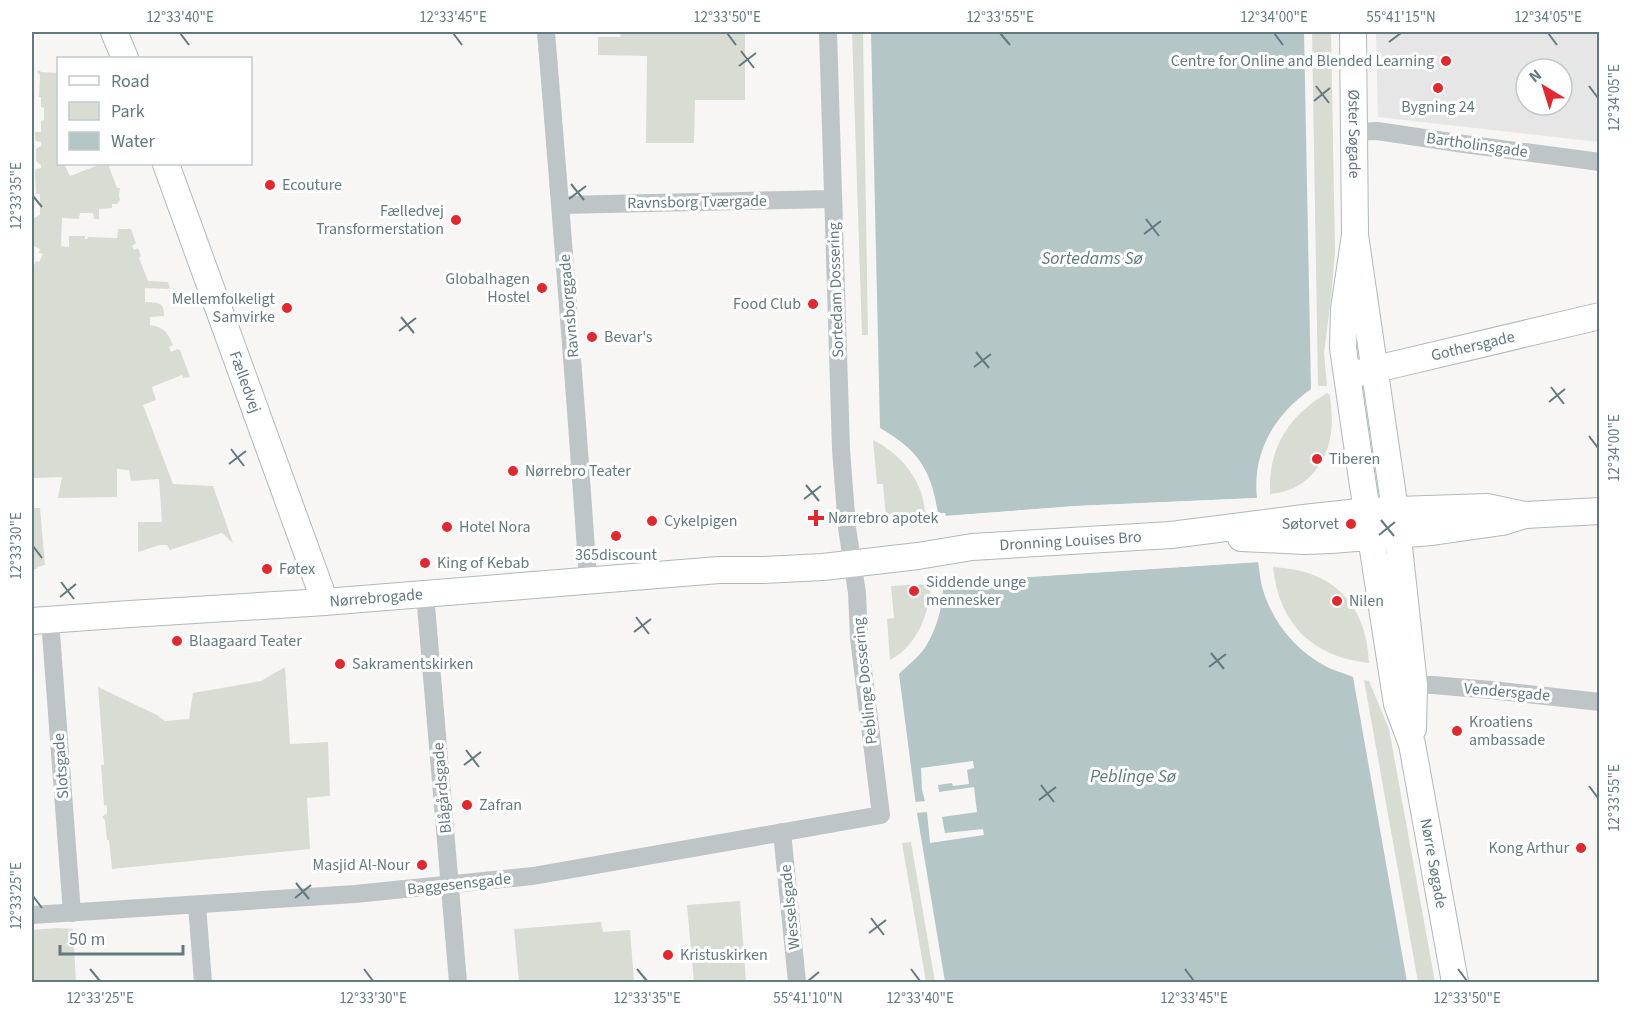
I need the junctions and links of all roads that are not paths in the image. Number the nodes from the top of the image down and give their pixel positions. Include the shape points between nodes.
1 (114, 32) edge
2 (546, 32) edge
3 (828, 32) edge
4 (1353, 32) edge
5 (125, 57) edge
6 (1355, 132) junction
7 (1599, 162) edge
8 (166, 165) edge
9 (833, 199) junction
10 (561, 205) junction
11 (1355, 235) junction
12 (1599, 316) edge
13 (1374, 369) junction
14 (1347, 376) junction
15 (1599, 511) edge
16 (1396, 522) junction
17 (1370, 524) junction
18 (851, 555) junction
19 (588, 580) junction
20 (425, 594) junction
21 (325, 602) junction
22 (41, 621) edge
23 (1414, 685) junction
24 (1599, 702) edge
25 (1412, 744) junction
26 (881, 814) joint
27 (782, 832) junction
28 (450, 885) junction
29 (197, 904) junction
30 (72, 913) junction
31 (32, 915) edge
32 (203, 982) edge
33 (458, 982) edge
34 (797, 982) edge
35 (1455, 982) edge

1 - 5 street
2 - 10 street, Ravnsborggade
3 - 9 street, Sortedam Dossering
4 - 6 street, Øster Søgade
6 - 7 street, Bartholinsgade via 1377,131
6 - 11 street, Øster Søgade
8 - 21 street, Fælledvej
9 - 10 street, Ravnsborg Tværgade
9 - 18 street, Sortedam Dossering via 841,449
10 - 19 street, Ravnsborggade
11 - 13 street
11 - 14 street via 1344,309
12 - 13 street, Gothersgade
13 - 14 street, Gothersgade
13 - 16 street
14 - 17 street
15 - 16 street, Dronning Louises Bro via 1526,515 1487,507
16 - 17 street, Dronning Louises Bro
16 - 23 street
17 - 18 street, Dronning Louises Bro via 1305,541 1172,535 972,547 916,542
17 - 25 street via 1398,704
18 - 19 street, Nørrebrogade
18 - 26 street, Peblinge Dossering
19 - 20 street, Nørrebrogade
20 - 21 street, Nørrebrogade
20 - 28 street, Blågårdsgade
21 - 22 street, Nørrebrogade
22 - 30 street, Slotsgade
23 - 24 street, Vendersgade
23 - 25 street
25 - 35 street, Nørre Søgade
26 - 27 street, Baggesensgade
27 - 28 street, Baggesensgade via 533,876
27 - 34 street, Wesselsgade
28 - 29 street, Baggesensgade
28 - 33 street, Blågårdsgade
29 - 30 street, Baggesensgade
29 - 32 street
30 - 31 street, Baggesensgade

